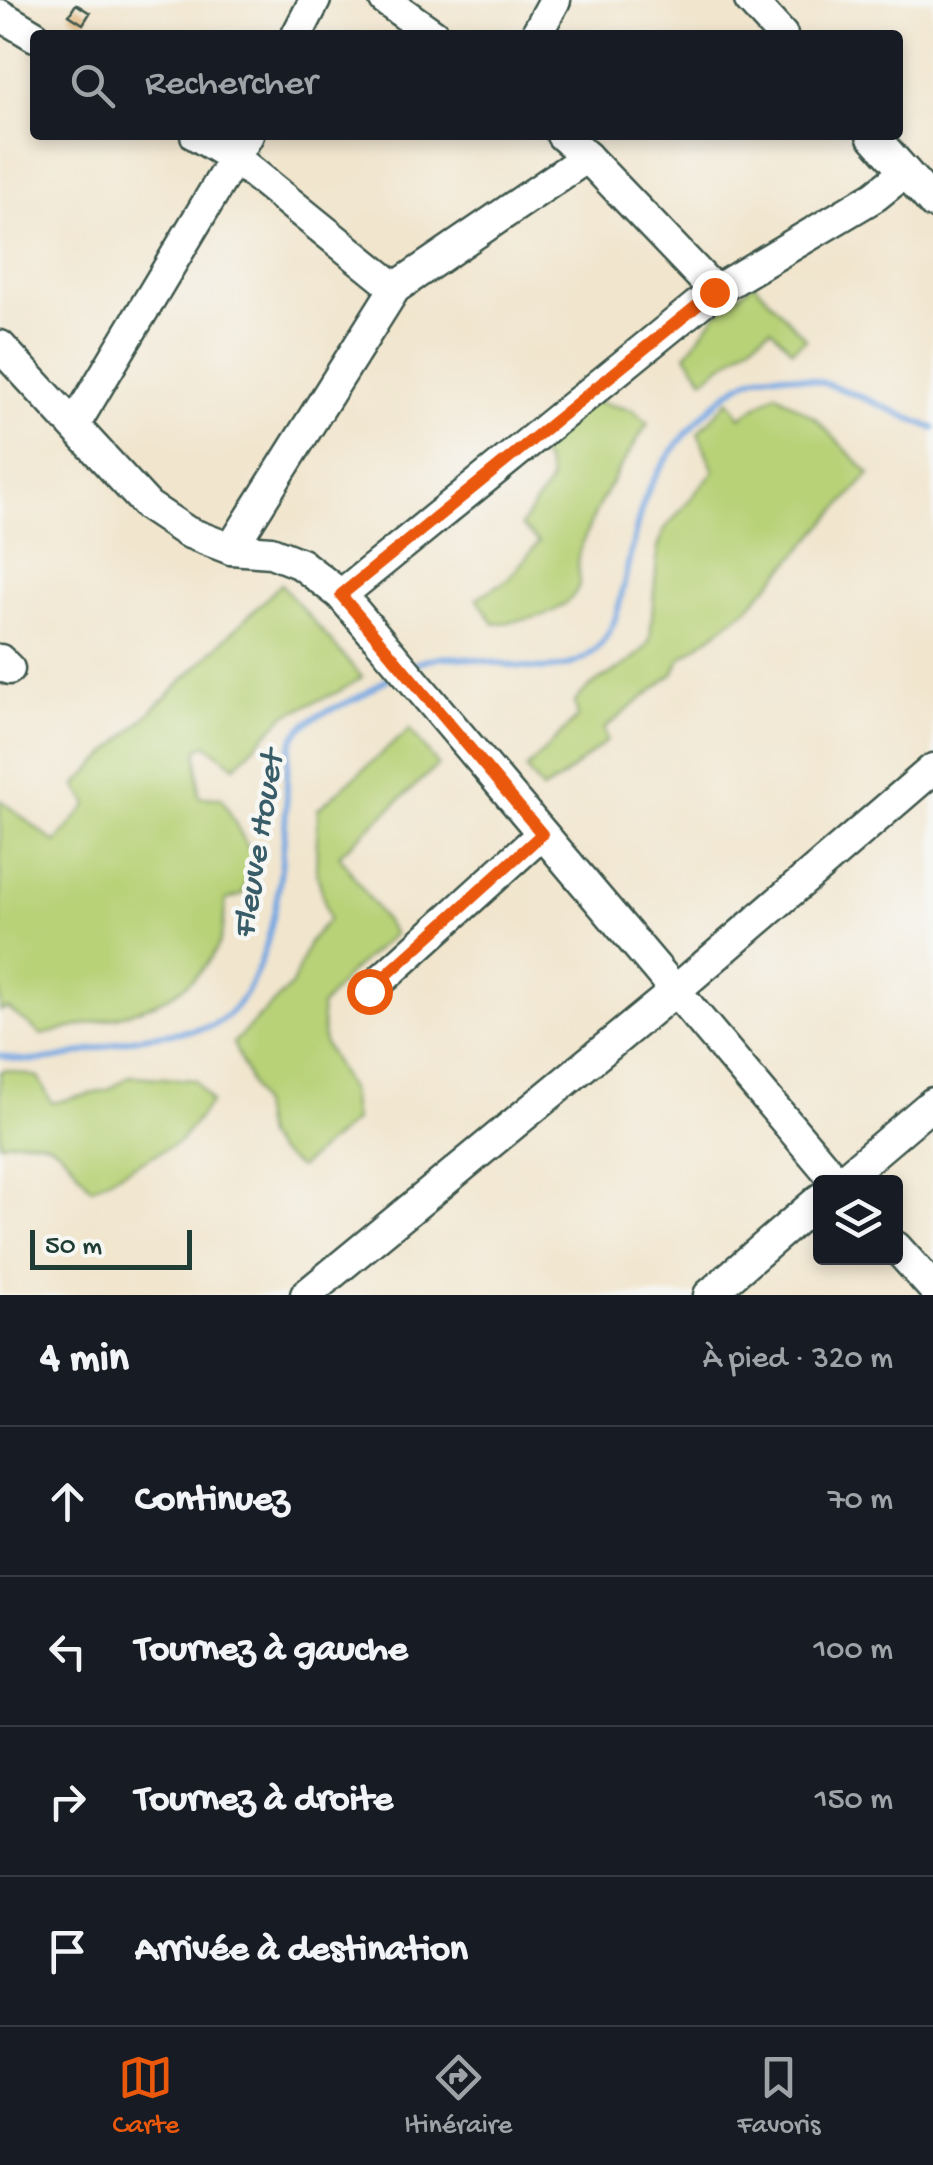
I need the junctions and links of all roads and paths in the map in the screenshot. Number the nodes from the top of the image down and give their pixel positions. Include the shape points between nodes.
1 (315, 0) edge
2 (386, 0) edge
3 (555, 0) edge
4 (750, 0) edge
5 (0, 15) edge
6 (300, 30) edge
7 (427, 30) edge
8 (539, 30) edge
9 (777, 30) edge
10 (30, 33) edge
11 (215, 140) edge
12 (568, 140) edge
13 (876, 140) edge
14 (242, 147) edge
15 (588, 157) junction
16 (905, 172) junction
17 (933, 203) edge
18 (395, 288) junction
19 (714, 292) junction
20 (0, 346) edge
21 (75, 424) junction
22 (231, 549) junction
23 (341, 595) junction
24 (933, 769) edge
25 (542, 834) junction
26 (369, 991) dead end
27 (675, 991) junction
28 (933, 1103) edge
29 (833, 1175) edge
30 (847, 1175) edge
31 (813, 1205) edge
32 (903, 1254) edge
33 (933, 1288) edge
34 (306, 1295) edge
35 (708, 1295) edge

1 - 6 street
2 - 7 street
3 - 8 street
4 - 9 street
5 - 10 street
11 - 14 street
12 - 15 street
13 - 16 street
14 - 18 street
14 - 21 street
15 - 18 street
15 - 19 street
16 - 17 street
16 - 19 street
18 - 22 street
19 - 23 street
20 - 21 street
21 - 22 street via 148,506 186,532
22 - 23 street via 271,552 301,564
23 - 25 street
24 - 27 street
25 - 26 street
25 - 27 street
27 - 29 street
27 - 34 street
28 - 30 street
31 - 35 street
32 - 33 street

